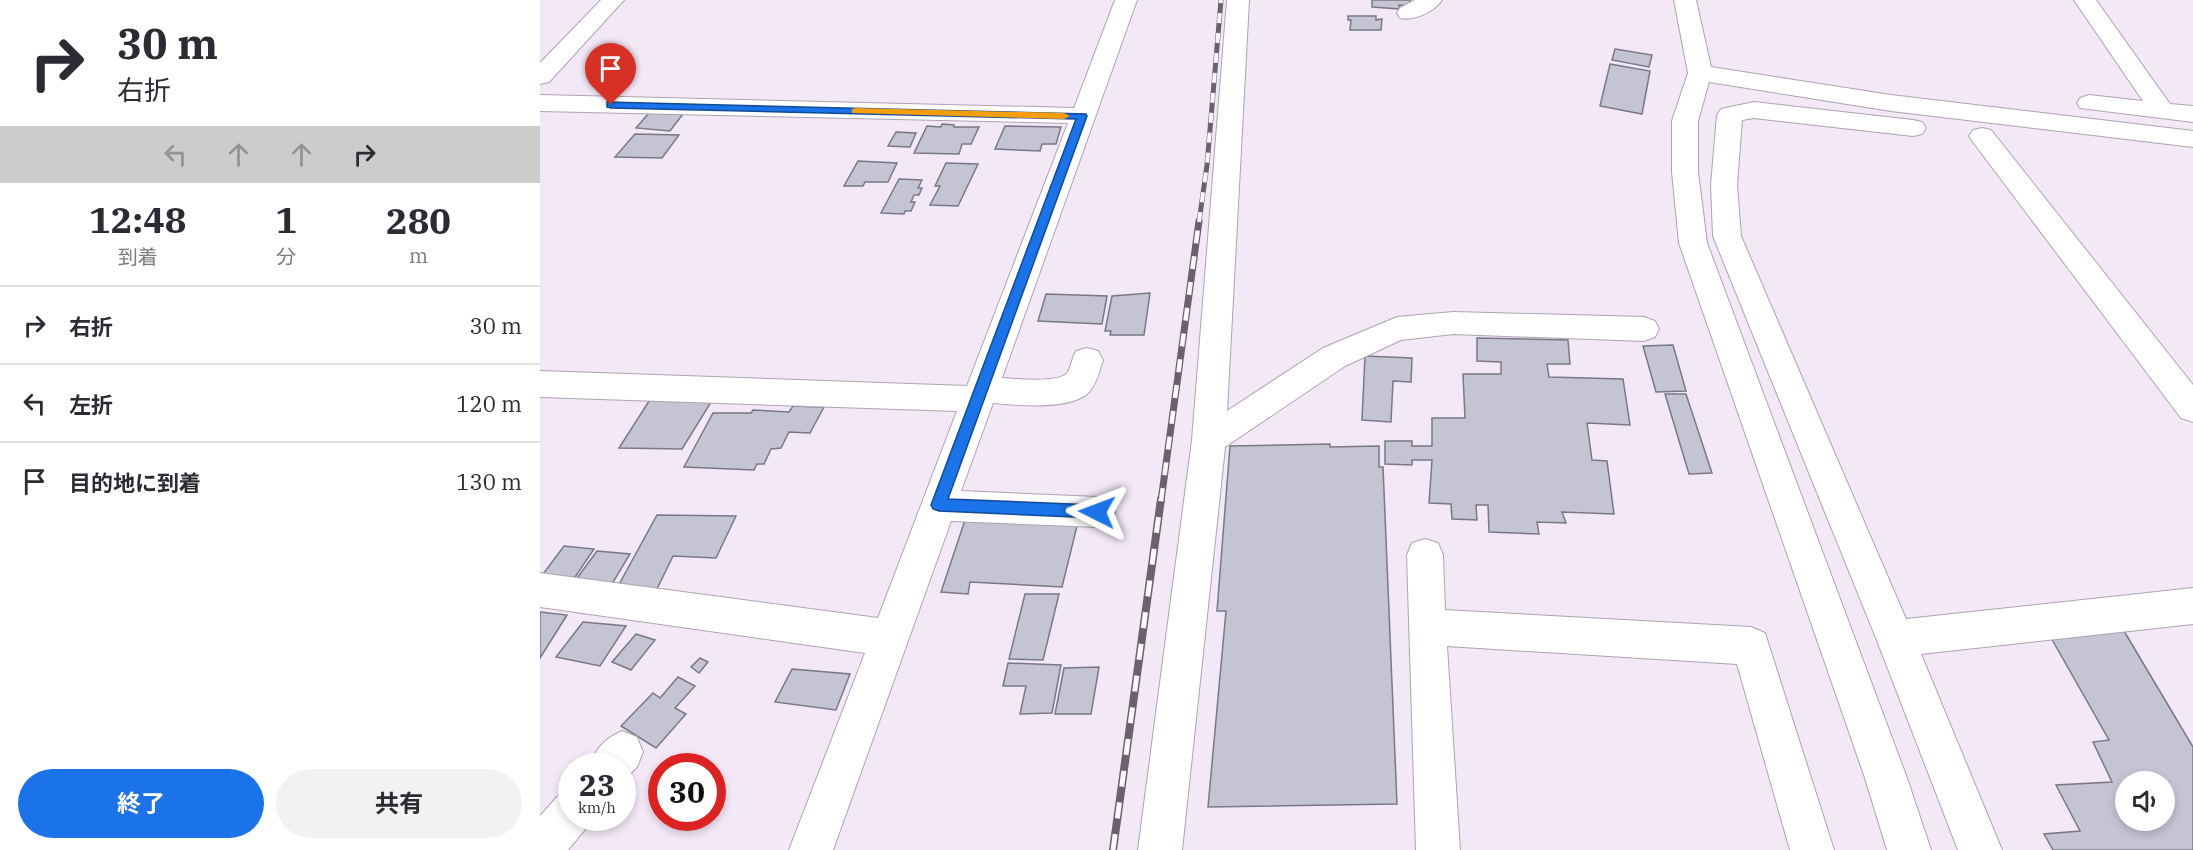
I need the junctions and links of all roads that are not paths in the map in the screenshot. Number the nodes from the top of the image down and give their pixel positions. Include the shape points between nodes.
1 (613, 0) edge
2 (1126, 0) edge
3 (1238, 0) edge
4 (1431, 0) edge
5 (1685, 0) edge
6 (2085, 0) edge
7 (1408, 13) dead end
8 (1698, 61) junction
9 (540, 77) edge
10 (1886, 79) dead end
11 (2063, 100) dead end
12 (540, 103) edge
13 (2162, 111) junction
14 (2193, 114) edge
15 (1082, 116) junction
16 (1982, 136) junction
17 (2193, 139) edge
18 (2193, 159) edge
19 (1644, 329) dead end
20 (1087, 360) dead end
21 (540, 384) edge
22 (979, 395) junction
23 (2193, 409) edge
24 (1209, 440) junction
25 (939, 505) junction
26 (1097, 512) dead end
27 (1425, 555) dead end
28 (540, 590) edge
29 (2193, 606) edge
30 (1427, 627) junction
31 (890, 638) junction
32 (1895, 638) junction
33 (558, 829) edge
34 (540, 850) edge
35 (811, 850) edge
36 (1160, 850) edge
37 (1438, 850) edge
38 (1812, 850) edge
39 (1909, 850) edge
40 (1980, 850) edge

1 - 9 street
2 - 15 street
3 - 24 street
4 - 7 street
5 - 8 street
6 - 13 street
8 - 10 street
8 - 17 street via 1890,103
8 - 39 street via 1686,121 1685,172 1693,243
11 - 13 street
12 - 15 street
13 - 14 street
15 - 22 street
16 - 18 street
16 - 23 street
16 - 32 street via 1754,110 1730,115 1724,185 1727,236
19 - 24 street via 1453,322 1397,329 1334,357
20 - 22 street via 1081,379 1060,391
21 - 22 street
22 - 25 street
24 - 36 street
25 - 26 street
25 - 31 street
27 - 30 street
28 - 31 street
29 - 32 street
30 - 37 street
30 - 38 street via 1751,646
31 - 35 street
32 - 40 street
33 - 34 street

